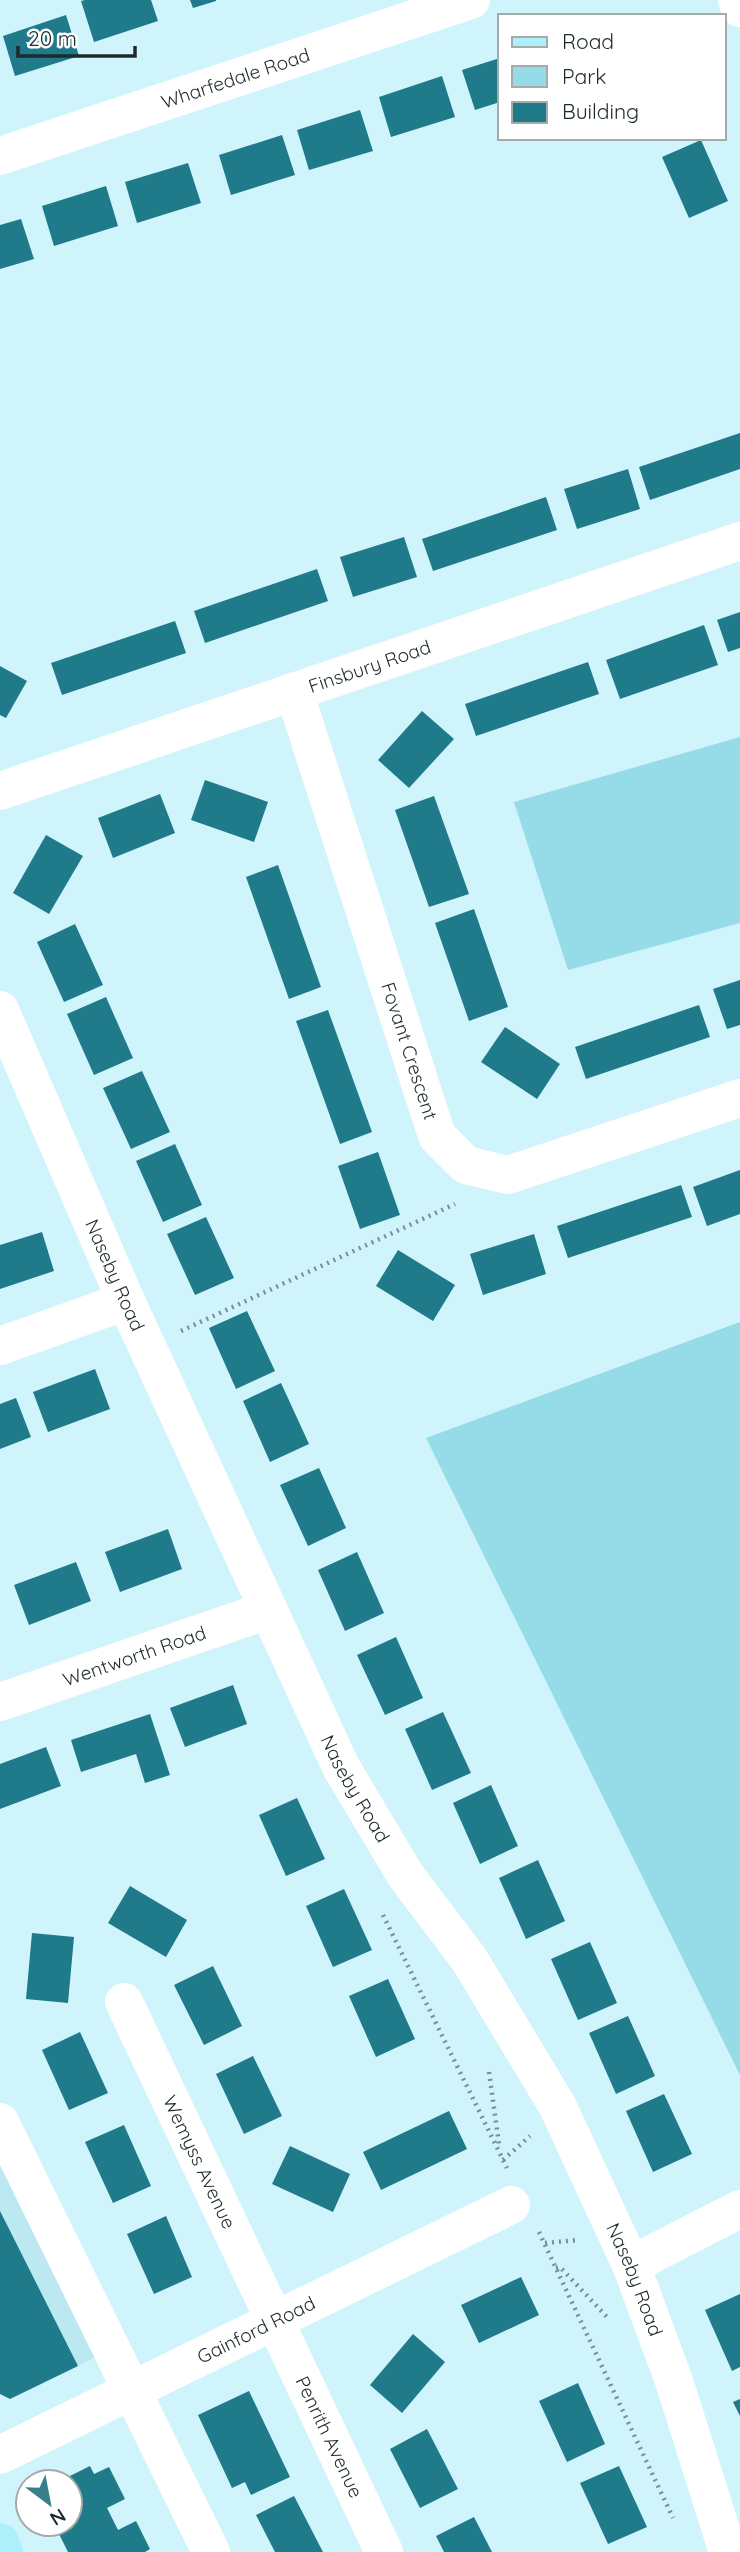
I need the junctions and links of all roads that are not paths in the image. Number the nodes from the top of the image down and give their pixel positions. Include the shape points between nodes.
1 (471, 0) edge
2 (737, 0) edge
3 (740, 8) edge
4 (0, 156) edge
5 (740, 541) edge
6 (294, 691) junction
7 (0, 792) edge
8 (1, 1015) edge
9 (740, 1098) edge
10 (126, 1301) junction
11 (0, 1346) edge
12 (268, 1610) junction
13 (0, 1702) edge
14 (124, 2002) dead end
15 (0, 2122) edge
16 (0, 2174) edge
17 (511, 2206) dead end
18 (740, 2209) edge
19 (631, 2265) junction
20 (275, 2321) junction
21 (124, 2395) junction
22 (0, 2455) edge
23 (0, 2542) edge
24 (5, 2552) edge
25 (211, 2552) edge
26 (384, 2552) edge
27 (728, 2552) edge

1 - 4 street, Wharfedale Road
2 - 3 street
5 - 6 street, Finsbury Road
6 - 7 street, Finsbury Road
6 - 9 street, Fovant Crescent via 437,1136 466,1165 508,1175
8 - 10 street, Naseby Road
10 - 11 street
10 - 12 street, Naseby Road
12 - 13 street, Wentworth Road
12 - 19 street, Naseby Road via 341,1767 406,1875 469,1959 558,2107
14 - 20 street, Wemyss Avenue
15 - 21 street
16 - 21 street
17 - 20 street, Gainford Road
18 - 19 street
19 - 27 street, Naseby Road via 674,2381
20 - 21 street, Gainford Road
20 - 26 street, Penrith Avenue
21 - 22 street, Gainford Road
21 - 25 street
23 - 24 main road

